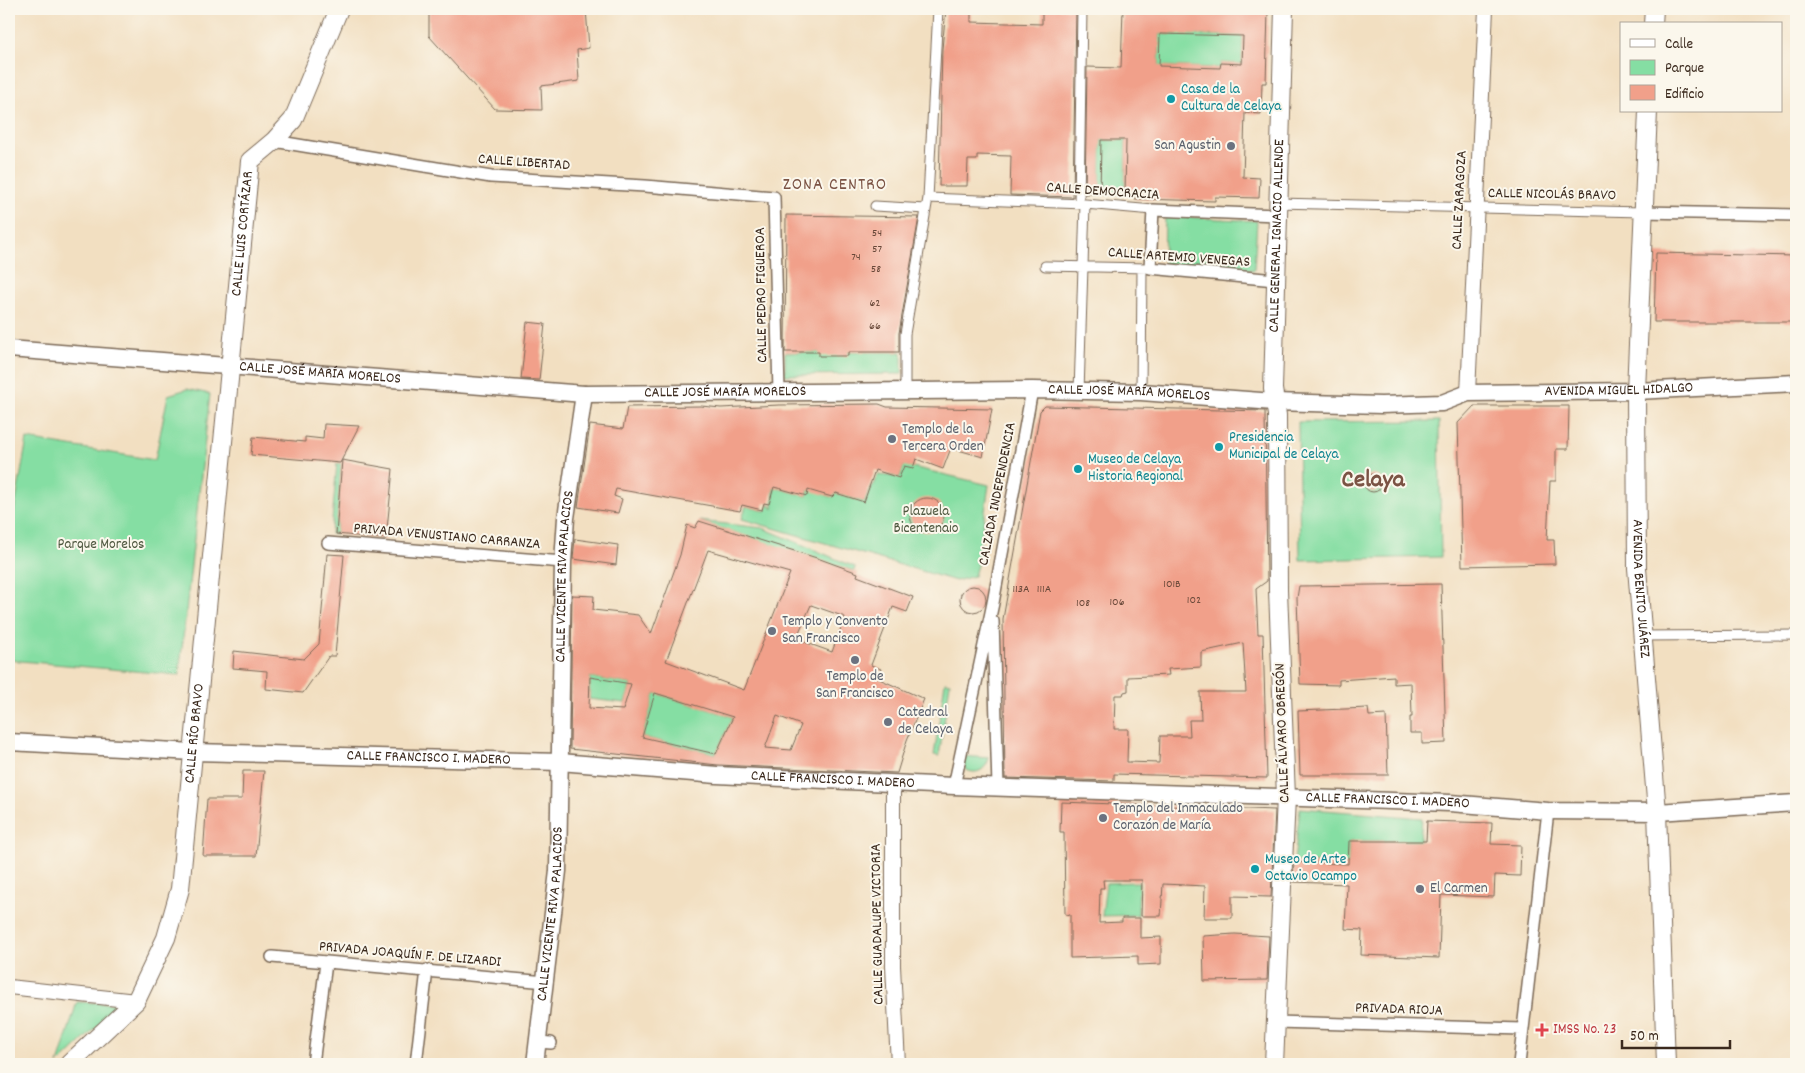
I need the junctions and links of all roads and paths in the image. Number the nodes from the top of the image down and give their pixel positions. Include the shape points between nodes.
1 (339, 9) edge
2 (938, 9) edge
3 (1082, 9) edge
4 (1284, 9) edge
5 (1486, 9) edge
6 (1654, 9) edge
7 (1653, 22) edge
8 (1648, 112) edge
9 (274, 141) junction
10 (774, 198) joint
11 (928, 198) junction
12 (1082, 204) junction
13 (875, 206) dead end
14 (926, 209) junction
15 (1277, 209) junction
16 (1476, 209) junction
17 (1153, 210) junction
18 (1642, 212) junction
19 (1796, 216) edge
20 (1045, 266) dead end
21 (1082, 266) junction
22 (1146, 268) junction
23 (1275, 280) junction
24 (9, 349) edge
25 (229, 365) junction
26 (1796, 383) edge
27 (1032, 390) junction
28 (1636, 391) junction
29 (778, 392) junction
30 (905, 392) junction
31 (1079, 392) junction
32 (1141, 392) junction
33 (1468, 393) junction
34 (584, 394) junction
35 (1274, 402) junction
36 (1442, 402) joint
37 (328, 543) dead end
38 (564, 562) junction
39 (993, 603) junction
40 (1796, 635) edge
41 (1642, 636) junction
42 (9, 742) edge
43 (194, 752) junction
44 (560, 762) junction
45 (893, 783) junction
46 (954, 786) junction
47 (998, 787) junction
48 (1286, 797) junction
49 (1796, 803) edge
50 (1548, 811) junction
51 (1657, 812) junction
52 (272, 957) dead end
53 (326, 963) junction
54 (427, 970) junction
55 (546, 982) junction
56 (9, 987) edge
57 (136, 1001) junction
58 (1276, 1022) junction
59 (1522, 1029) junction
60 (69, 1064) edge
61 (313, 1064) edge
62 (416, 1064) edge
63 (535, 1064) edge
64 (898, 1064) edge
65 (1274, 1064) edge
66 (1519, 1064) edge
67 (1666, 1064) edge

1 - 9 main road, CALLE LUIS CORTÁZAR via 294,120
2 - 11 street
3 - 12 street
4 - 15 main road, CALLE GENERAL IGNACIO ALLENDE
5 - 16 street, CALLE ZARAGOZA
6 - 7 main road
8 - 18 main road, AVENIDA BENITO JUÁREZ
9 - 10 street, CALLE LIBERTAD via 491,177
9 - 25 main road, CALLE LUIS CORTÁZAR via 250,161
10 - 29 street, CALLE PEDRO FIGUEROA
11 - 12 street, CALLE DEMOCRACIA
11 - 14 street
12 - 17 street, CALLE DEMOCRACIA
12 - 21 street
13 - 14 street
14 - 30 street via 905,334
15 - 16 street, CALLE NICOLÁS BRAVO
15 - 17 street, CALLE DEMOCRACIA
15 - 23 main road, CALLE GENERAL IGNACIO ALLENDE
16 - 18 street, CALLE NICOLÁS BRAVO
16 - 33 street, CALLE ZARAGOZA
17 - 22 street
18 - 19 street, CALLE NICOLÁS BRAVO
18 - 28 main road, AVENIDA BENITO JUÁREZ
20 - 21 street, CALLE ARTEMIO VENEGAS
21 - 22 street, CALLE ARTEMIO VENEGAS
21 - 31 street
22 - 23 street, CALLE ARTEMIO VENEGAS
22 - 32 street
23 - 35 main road, CALLE GENERAL IGNACIO ALLENDE
24 - 25 main road, CALLE JOSÉ MARÍA MORELOS
25 - 34 main road, CALLE JOSÉ MARÍA MORELOS
25 - 43 main road, CALLE RÍO BRAVO
26 - 28 main road, AVENIDA MIGUEL HIDALGO
27 - 30 main road, CALLE JOSÉ MARÍA MORELOS
27 - 31 main road, CALLE JOSÉ MARÍA MORELOS
27 - 39 street, CALZADA INDEPENDENCIA
28 - 33 main road, AVENIDA MIGUEL HIDALGO
28 - 41 main road, AVENIDA BENITO JUÁREZ via 1637,568
29 - 30 main road, CALLE JOSÉ MARÍA MORELOS
29 - 34 main road, CALLE JOSÉ MARÍA MORELOS
31 - 32 main road, CALLE JOSÉ MARÍA MORELOS
32 - 35 main road, CALLE JOSÉ MARÍA MORELOS
33 - 36 main road, AVENIDA MIGUEL HIDALGO
34 - 38 main road, CALLE VICENTE RIVAPALACIOS via 566,518
35 - 36 main road, CALLE JOSÉ MARÍA MORELOS via 1381,405
35 - 48 main road, CALLE ÁLVARO OBREGÓN via 1277,415 1278,590
37 - 38 street, PRIVADA VENUSTIANO CARRANZA
38 - 44 main road, CALLE VICENTE RIVAPALACIOS
39 - 46 street, CALZADA INDEPENDENCIA
39 - 47 street, CALZADA INDEPENDENCIA
40 - 41 street
41 - 51 main road, AVENIDA BENITO JUÁREZ
42 - 43 main road, CALLE FRANCISCO I. MADERO
43 - 44 main road, CALLE FRANCISCO I. MADERO
43 - 57 main road, CALLE RÍO BRAVO via 180,889 166,938
44 - 45 main road, CALLE FRANCISCO I. MADERO via 708,774
44 - 55 main road, CALLE VICENTE RIVA PALACIOS via 558,872
45 - 46 main road, CALLE FRANCISCO I. MADERO
45 - 64 street, CALLE GUADALUPE VICTORIA via 893,966
46 - 47 main road, CALLE FRANCISCO I. MADERO
47 - 48 main road, CALLE FRANCISCO I. MADERO
48 - 50 main road, CALLE FRANCISCO I. MADERO via 1450,803
48 - 58 main road, CALLE ÁLVARO OBREGÓN
49 - 51 main road, CALLE FRANCISCO I. MADERO
50 - 51 main road, CALLE FRANCISCO I. MADERO
50 - 59 street
51 - 67 main road, AVENIDA BENITO JUÁREZ
52 - 53 street, PRIVADA JOAQUÍN F. DE LIZARDI
53 - 54 street, PRIVADA JOAQUÍN F. DE LIZARDI
53 - 61 street
54 - 55 street, PRIVADA JOAQUÍN F. DE LIZARDI
54 - 62 street
55 - 63 main road, CALLE VICENTE RIVA PALACIOS via 545,1042
56 - 57 street
57 - 60 main road, CALLE RÍO BRAVO
58 - 59 street, PRIVADA RIOJA
58 - 65 main road, CALLE ÁLVARO OBREGÓN
59 - 66 street

